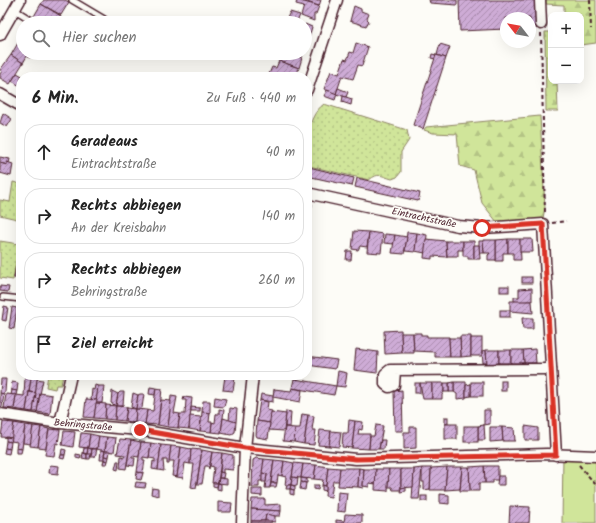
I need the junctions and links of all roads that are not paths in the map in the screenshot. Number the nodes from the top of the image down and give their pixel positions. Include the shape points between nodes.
1 (20, 0) edge
2 (72, 0) edge
3 (337, 0) edge
4 (540, 0) edge
5 (14, 10) junction
6 (24, 16) edge
7 (99, 16) edge
8 (541, 24) road end
9 (0, 35) edge
10 (312, 75) edge
11 (0, 94) edge
12 (16, 103) edge
13 (312, 194) edge
14 (3, 297) dead end
15 (16, 298) edge
16 (551, 369) junction
17 (395, 370) dead end
18 (70, 380) edge
19 (252, 380) edge
20 (0, 414) edge
21 (60, 424) junction
22 (245, 448) junction
23 (556, 455) junction
24 (596, 456) edge
25 (242, 523) edge

1 - 5 street
2 - 7 lane
3 - 10 street
4 - 8 street
5 - 6 lane
5 - 9 street
11 - 12 street
13 - 16 street, Eintrachtstraße via 458,226 482,228 543,224
14 - 15 lane
16 - 17 street
16 - 23 street
18 - 21 street
19 - 22 street
20 - 21 street, Behringstraße
21 - 22 street, Behringstraße via 140,430
22 - 23 street, Behringstraße via 356,459
22 - 25 street
23 - 24 street, Behringstraße

